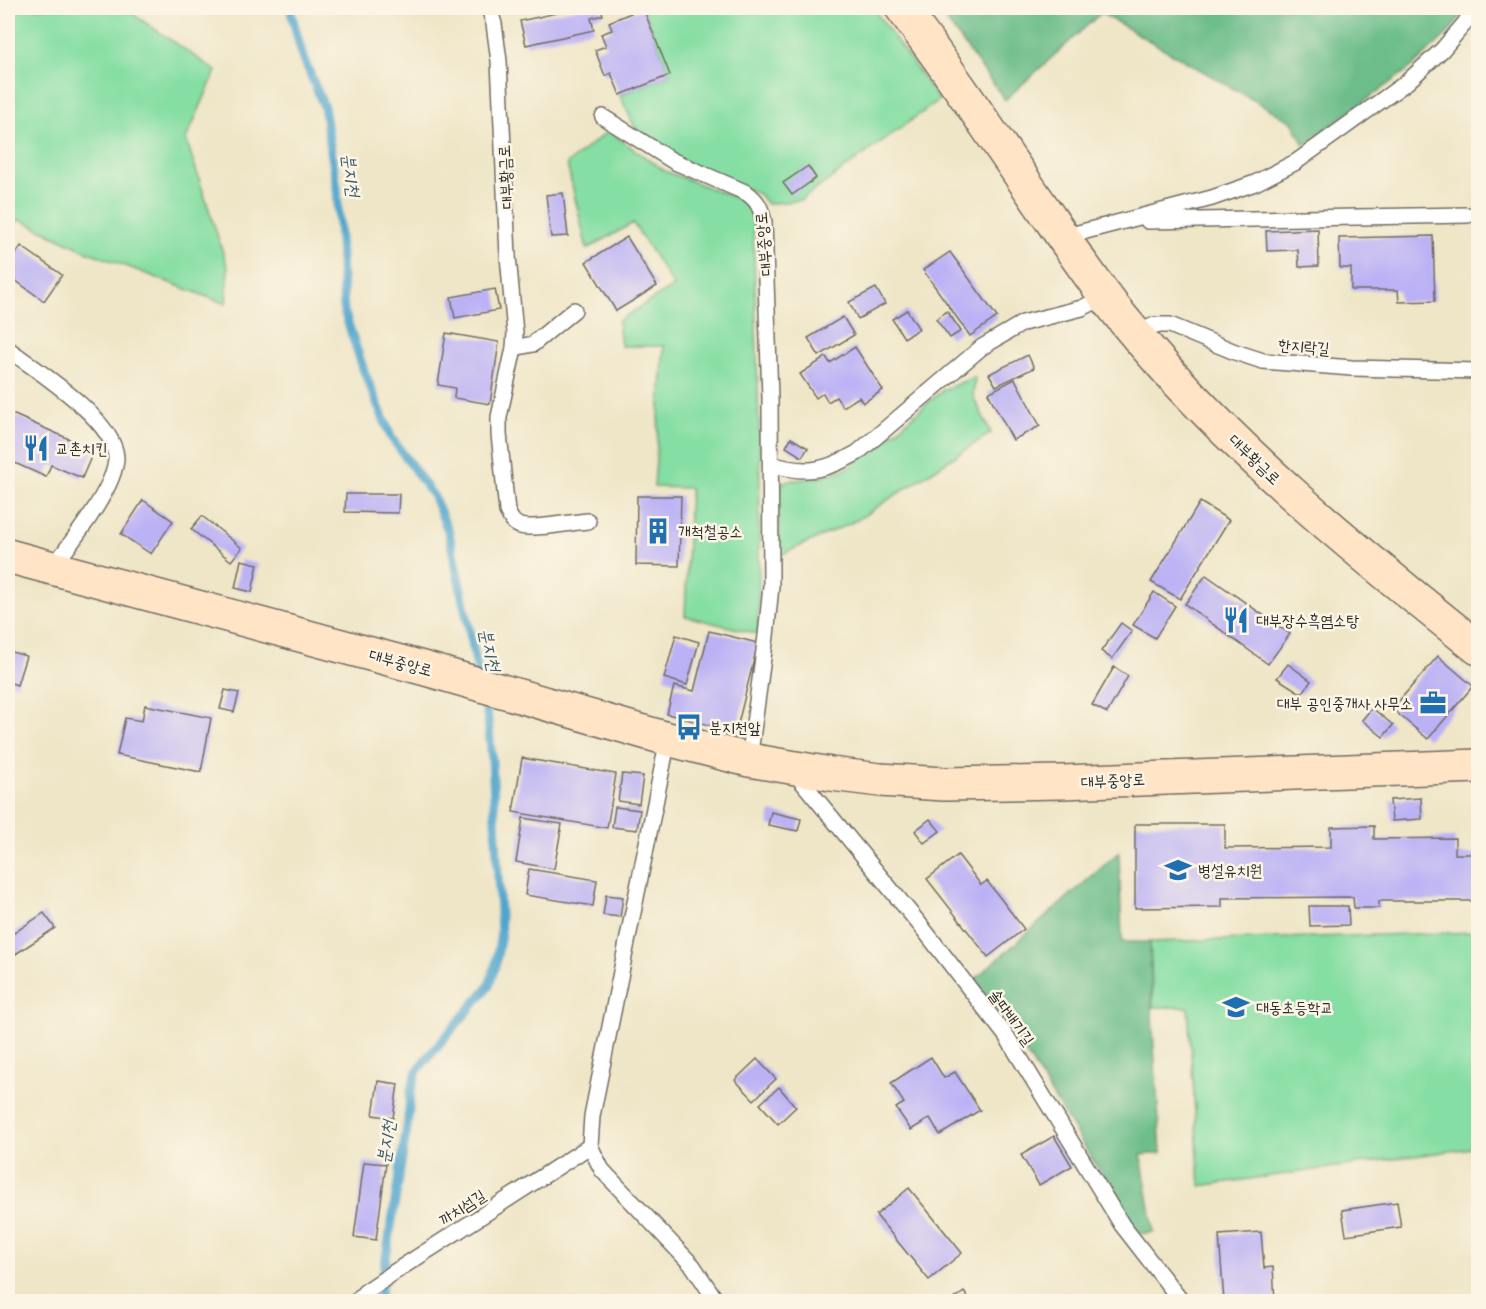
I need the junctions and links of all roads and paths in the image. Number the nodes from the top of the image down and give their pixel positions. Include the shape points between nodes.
1 (489, 8) edge
2 (902, 8) edge
3 (1475, 8) edge
4 (603, 117) dead end
5 (1467, 215) dead end
6 (1121, 221) junction
7 (1063, 237) junction
8 (1106, 296) junction
9 (574, 310) dead end
10 (1136, 333) junction
11 (514, 348) junction
12 (8, 349) edge
13 (1479, 372) edge
14 (771, 464) junction
15 (588, 520) dead end
16 (8, 556) edge
17 (52, 568) junction
18 (1479, 648) edge
19 (668, 739) junction
20 (749, 760) junction
21 (1479, 766) edge
22 (791, 768) junction
23 (590, 1146) junction
24 (360, 1297) edge
25 (717, 1302) edge
26 (1182, 1302) edge

1 - 11 lane, 대부황금로 via 499,61
2 - 7 street, 대부황금로
3 - 6 lane via 1442,50 1407,82 1296,162 1255,183 1212,198
4 - 14 lane, 대부중앙로 via 673,161 747,193 761,208
5 - 6 lane
6 - 7 lane
7 - 8 street, 대부황금로
8 - 10 street, 대부황금로
8 - 14 lane via 1082,308 1023,323 1004,333 836,465 801,471
9 - 11 lane via 533,344
10 - 13 lane, 한지락길 via 1155,325 1170,325 1263,361
10 - 18 street, 대부황금로 via 1257,463 1357,552
11 - 15 lane, 대부황금로 via 499,417 507,511 519,526
12 - 17 lane via 79,402 100,425 116,456 106,489
14 - 20 lane, 대부중앙로 via 771,586
16 - 17 street, 대부중앙로
17 - 19 street, 대부중앙로
19 - 20 street, 대부중앙로
19 - 23 lane via 592,1116
20 - 22 street, 대부중앙로
21 - 22 street, 대부중앙로 via 944,784
22 - 26 lane, 솔따배기길 via 1007,1037 1122,1225
23 - 24 lane, 까치섬길
23 - 25 lane via 602,1170 693,1266

